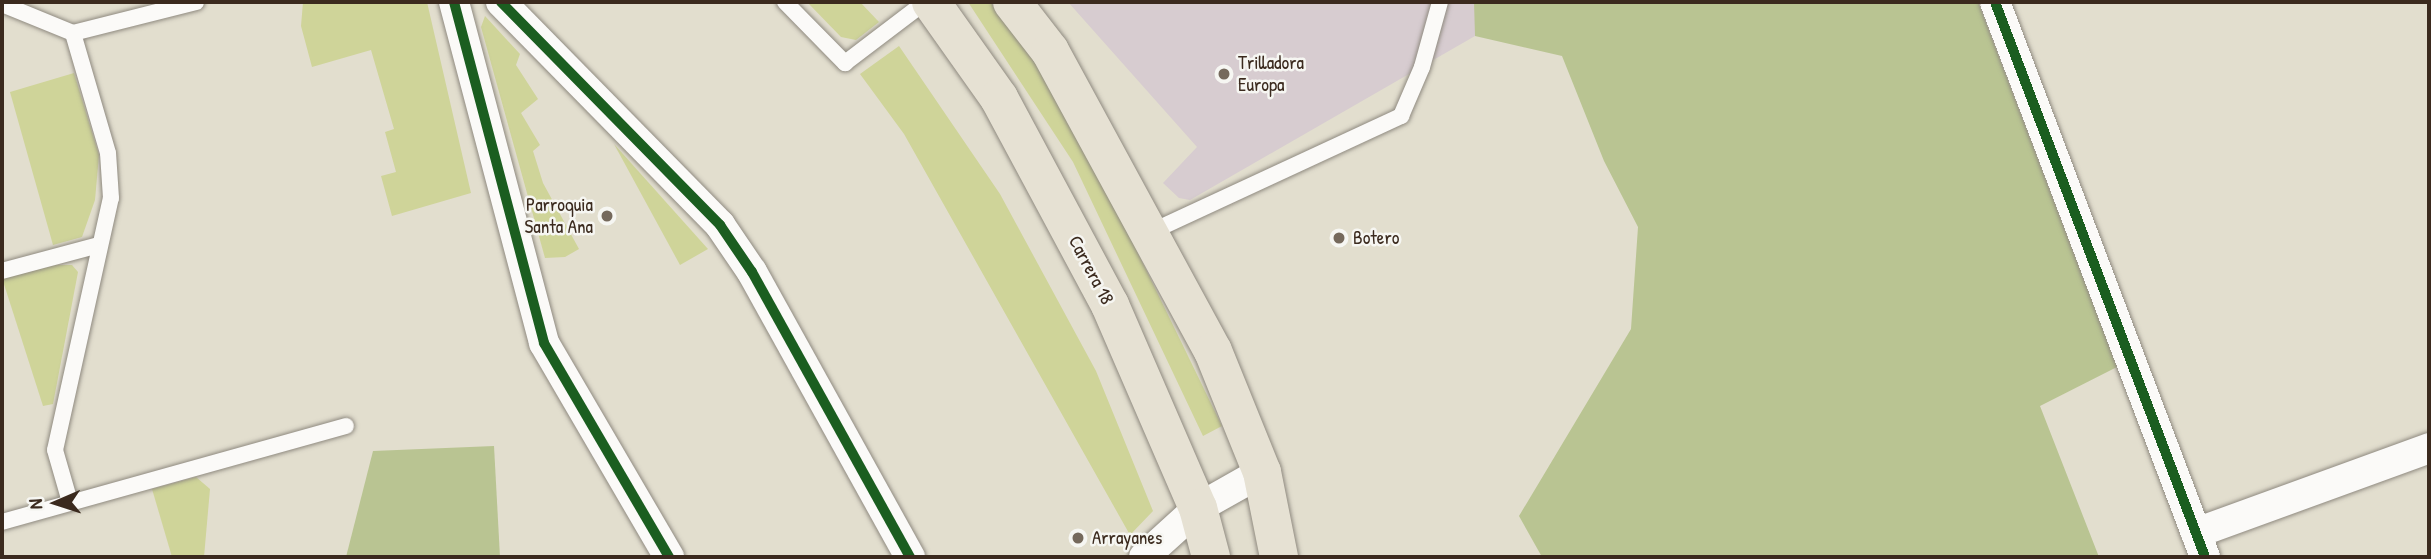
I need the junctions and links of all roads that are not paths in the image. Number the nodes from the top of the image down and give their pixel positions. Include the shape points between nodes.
1 (196, 2) edge
2 (454, 2) edge
3 (501, 2) edge
4 (785, 2) edge
5 (925, 2) edge
6 (931, 2) edge
7 (1012, 2) edge
8 (1440, 2) edge
9 (1995, 2) edge
10 (2, 4) edge
11 (73, 33) junction
12 (1151, 232) junction
13 (99, 245) junction
14 (2, 271) edge
15 (346, 426) dead end
16 (2429, 448) edge
17 (1262, 472) junction
18 (71, 502) junction
19 (1198, 508) junction
20 (2, 522) edge
21 (2201, 545) edge
22 (668, 557) edge
23 (910, 557) edge
24 (1144, 557) edge
25 (1211, 557) edge
26 (1279, 557) edge

1 - 11 lane
2 - 22 street via 544,343
3 - 23 street via 720,225 752,272
4 - 5 lane via 845,63
6 - 19 main road, Carrera 18 via 999,98 1110,305
7 - 12 main road via 1050,51
8 - 12 lane via 1422,67 1401,116
9 - 21 street
10 - 11 lane
11 - 13 lane via 108,153 111,198
12 - 17 main road via 1213,351
13 - 14 lane
13 - 18 lane via 55,450
15 - 18 lane
16 - 21 street
17 - 19 street
17 - 26 main road
18 - 20 lane
19 - 24 street
19 - 25 main road, Carrera 18

